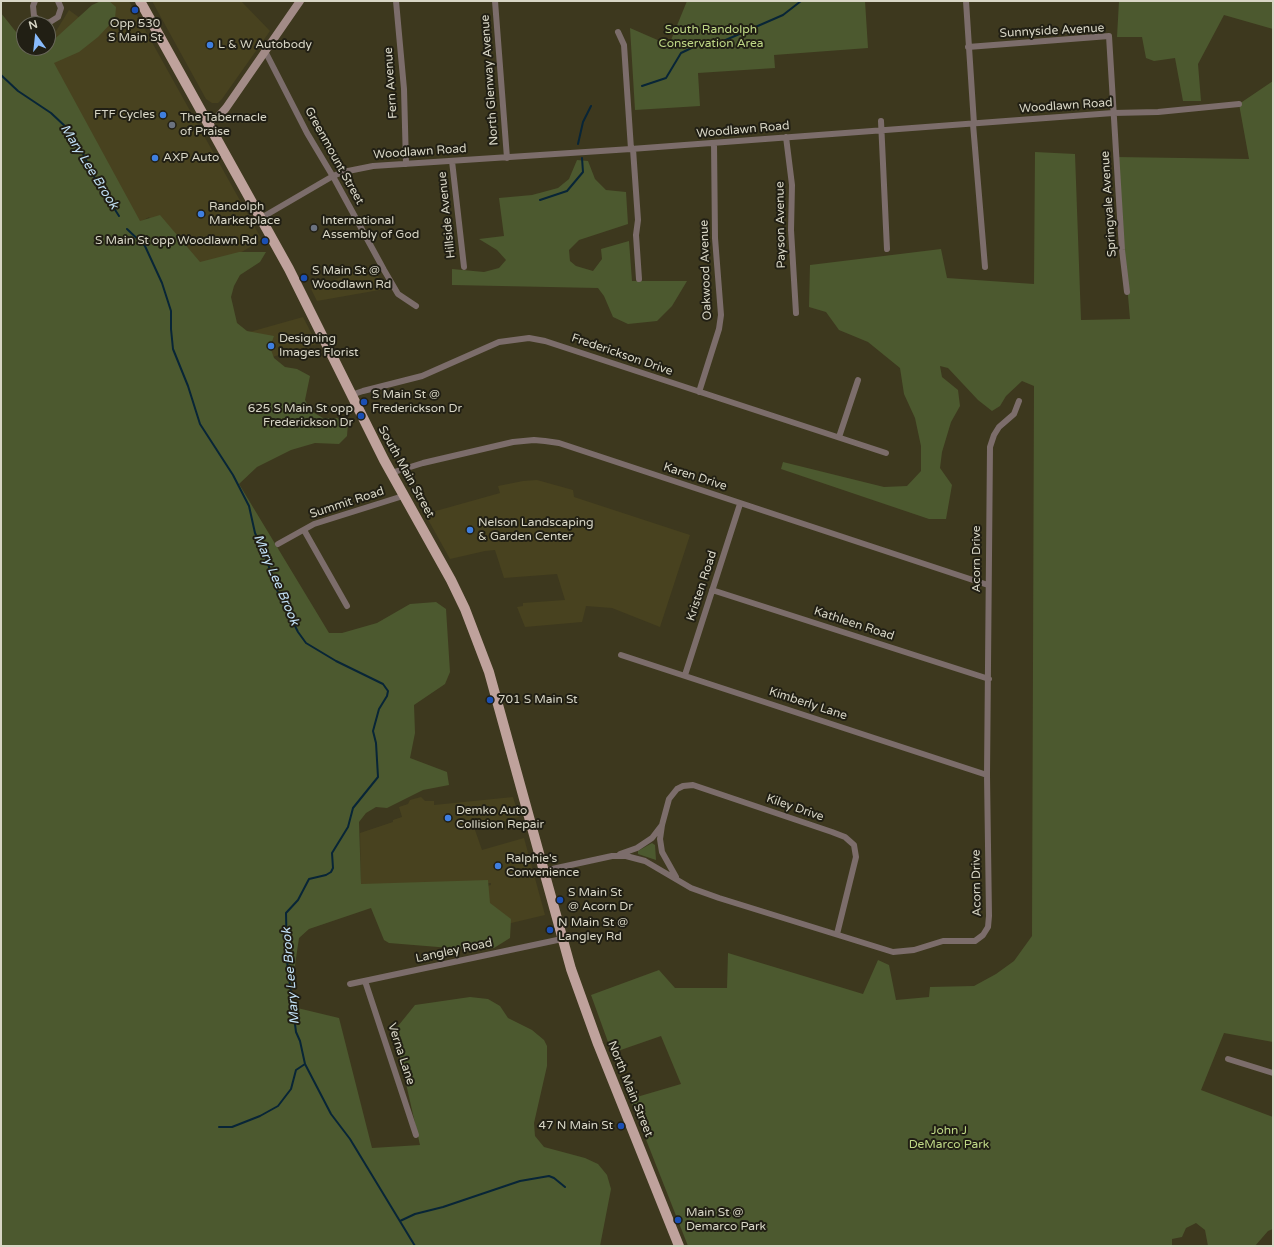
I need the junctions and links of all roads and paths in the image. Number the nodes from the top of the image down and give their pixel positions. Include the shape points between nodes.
1 (35, 1) edge
2 (140, 1) edge
3 (300, 1) edge
4 (396, 1) edge
5 (495, 1) edge
6 (966, 1) edge
7 (60, 2) edge
8 (618, 32) dead end
9 (968, 47) junction
10 (265, 51) junction
11 (1239, 104) dead end
12 (1113, 113) junction
13 (881, 121) dead end
14 (208, 122) junction
15 (973, 124) junction
16 (882, 130) junction
17 (786, 137) junction
18 (714, 143) junction
19 (632, 149) junction
20 (507, 158) junction
21 (452, 161) junction
22 (406, 164) junction
23 (333, 176) junction
24 (261, 218) junction
25 (887, 248) dead end
26 (464, 267) dead end
27 (984, 267) dead end
28 (639, 279) dead end
29 (1128, 292) dead end
30 (416, 306) dead end
31 (796, 313) dead end
32 (858, 380) dead end
33 (699, 392) junction
34 (351, 396) junction
35 (1019, 401) dead end
36 (839, 437) junction
37 (886, 453) dead end
38 (391, 473) junction
39 (403, 496) junction
40 (740, 504) junction
41 (304, 530) junction
42 (278, 544) dead end
43 (988, 585) junction
44 (712, 590) junction
45 (347, 606) dead end
46 (621, 655) dead end
47 (685, 675) junction
48 (988, 679) junction
49 (987, 775) junction
50 (662, 825) junction
51 (612, 856) junction
52 (543, 872) junction
53 (677, 878) junction
54 (837, 934) junction
55 (562, 939) junction
56 (365, 980) junction
57 (350, 984) dead end
58 (1228, 1059) dead end
59 (1273, 1073) edge
60 (416, 1135) dead end
61 (679, 1246) edge

1 - 7 street via 34,16 46,23 58,17
2 - 14 main road, South Main Street
3 - 10 main road
4 - 22 street, Fern Avenue via 404,89
5 - 20 street, North Glenway Avenue
6 - 9 street
8 - 19 street via 624,45
9 - 12 street, Sunnyside Avenue via 1109,36
9 - 15 street
10 - 14 main road via 222,112
10 - 23 street, Greenmount Street
11 - 12 street, Woodlawn Road via 1158,112
12 - 15 street, Woodlawn Road
12 - 29 street, Springvale Avenue via 1122,250
13 - 16 street
14 - 24 main road, South Main Street
15 - 16 street, Woodlawn Road
15 - 27 street
16 - 17 street, Woodlawn Road
16 - 25 street
17 - 18 street, Woodlawn Road
17 - 31 street, Payson Avenue via 792,185 791,230
18 - 19 street, Woodlawn Road
18 - 33 street, Oakwood Avenue via 715,238 721,315
19 - 20 street, Woodlawn Road
19 - 28 street
20 - 21 street, Woodlawn Road
21 - 22 street, Woodlawn Road
21 - 26 street, Hillside Avenue
22 - 23 street, Woodlawn Road via 359,168
23 - 24 street, Woodlawn Road
23 - 30 street, Greenmount Street via 398,294
24 - 34 main road, South Main Street via 301,291
32 - 36 street
33 - 34 street, Frederickson Drive via 529,338 499,342 422,376
33 - 36 street, Frederickson Drive
34 - 38 main road, South Main Street
35 - 43 street, Acorn Drive via 1014,414 999,427 990,447
36 - 37 street, Frederickson Drive
38 - 39 main road, South Main Street
38 - 40 street, Karen Drive via 513,442 546,441 559,443
39 - 41 street, Summit Road via 320,522
39 - 52 main road, South Main Street via 451,580 477,638 502,718
40 - 43 street, Karen Drive
40 - 44 street, Kristen Road
41 - 42 street, Summit Road
41 - 45 street
43 - 48 street, Acorn Drive
44 - 47 street, Kristen Road
44 - 48 street, Kathleen Road
46 - 47 street, Kimberly Lane
47 - 49 street, Kimberly Lane
48 - 49 street, Acorn Drive
49 - 54 street, Acorn Drive via 989,916 988,927 983,935 975,941 943,941 914,950 893,952
50 - 51 street, Kiley Drive via 652,838 637,848
50 - 53 street, Kiley Drive via 662,852
50 - 54 street, Kiley Drive via 670,800 677,789 693,785 845,837 854,845 856,857
51 - 52 street, Acorn Drive
51 - 53 street, Acorn Drive via 626,856 645,861
52 - 55 main road, South Main Street
53 - 54 street, Acorn Drive via 691,888 719,898
55 - 56 street, Langley Road
55 - 61 main road, North Main Street via 598,1044
56 - 57 street, Langley Road
56 - 60 street, Verna Lane
58 - 59 street

